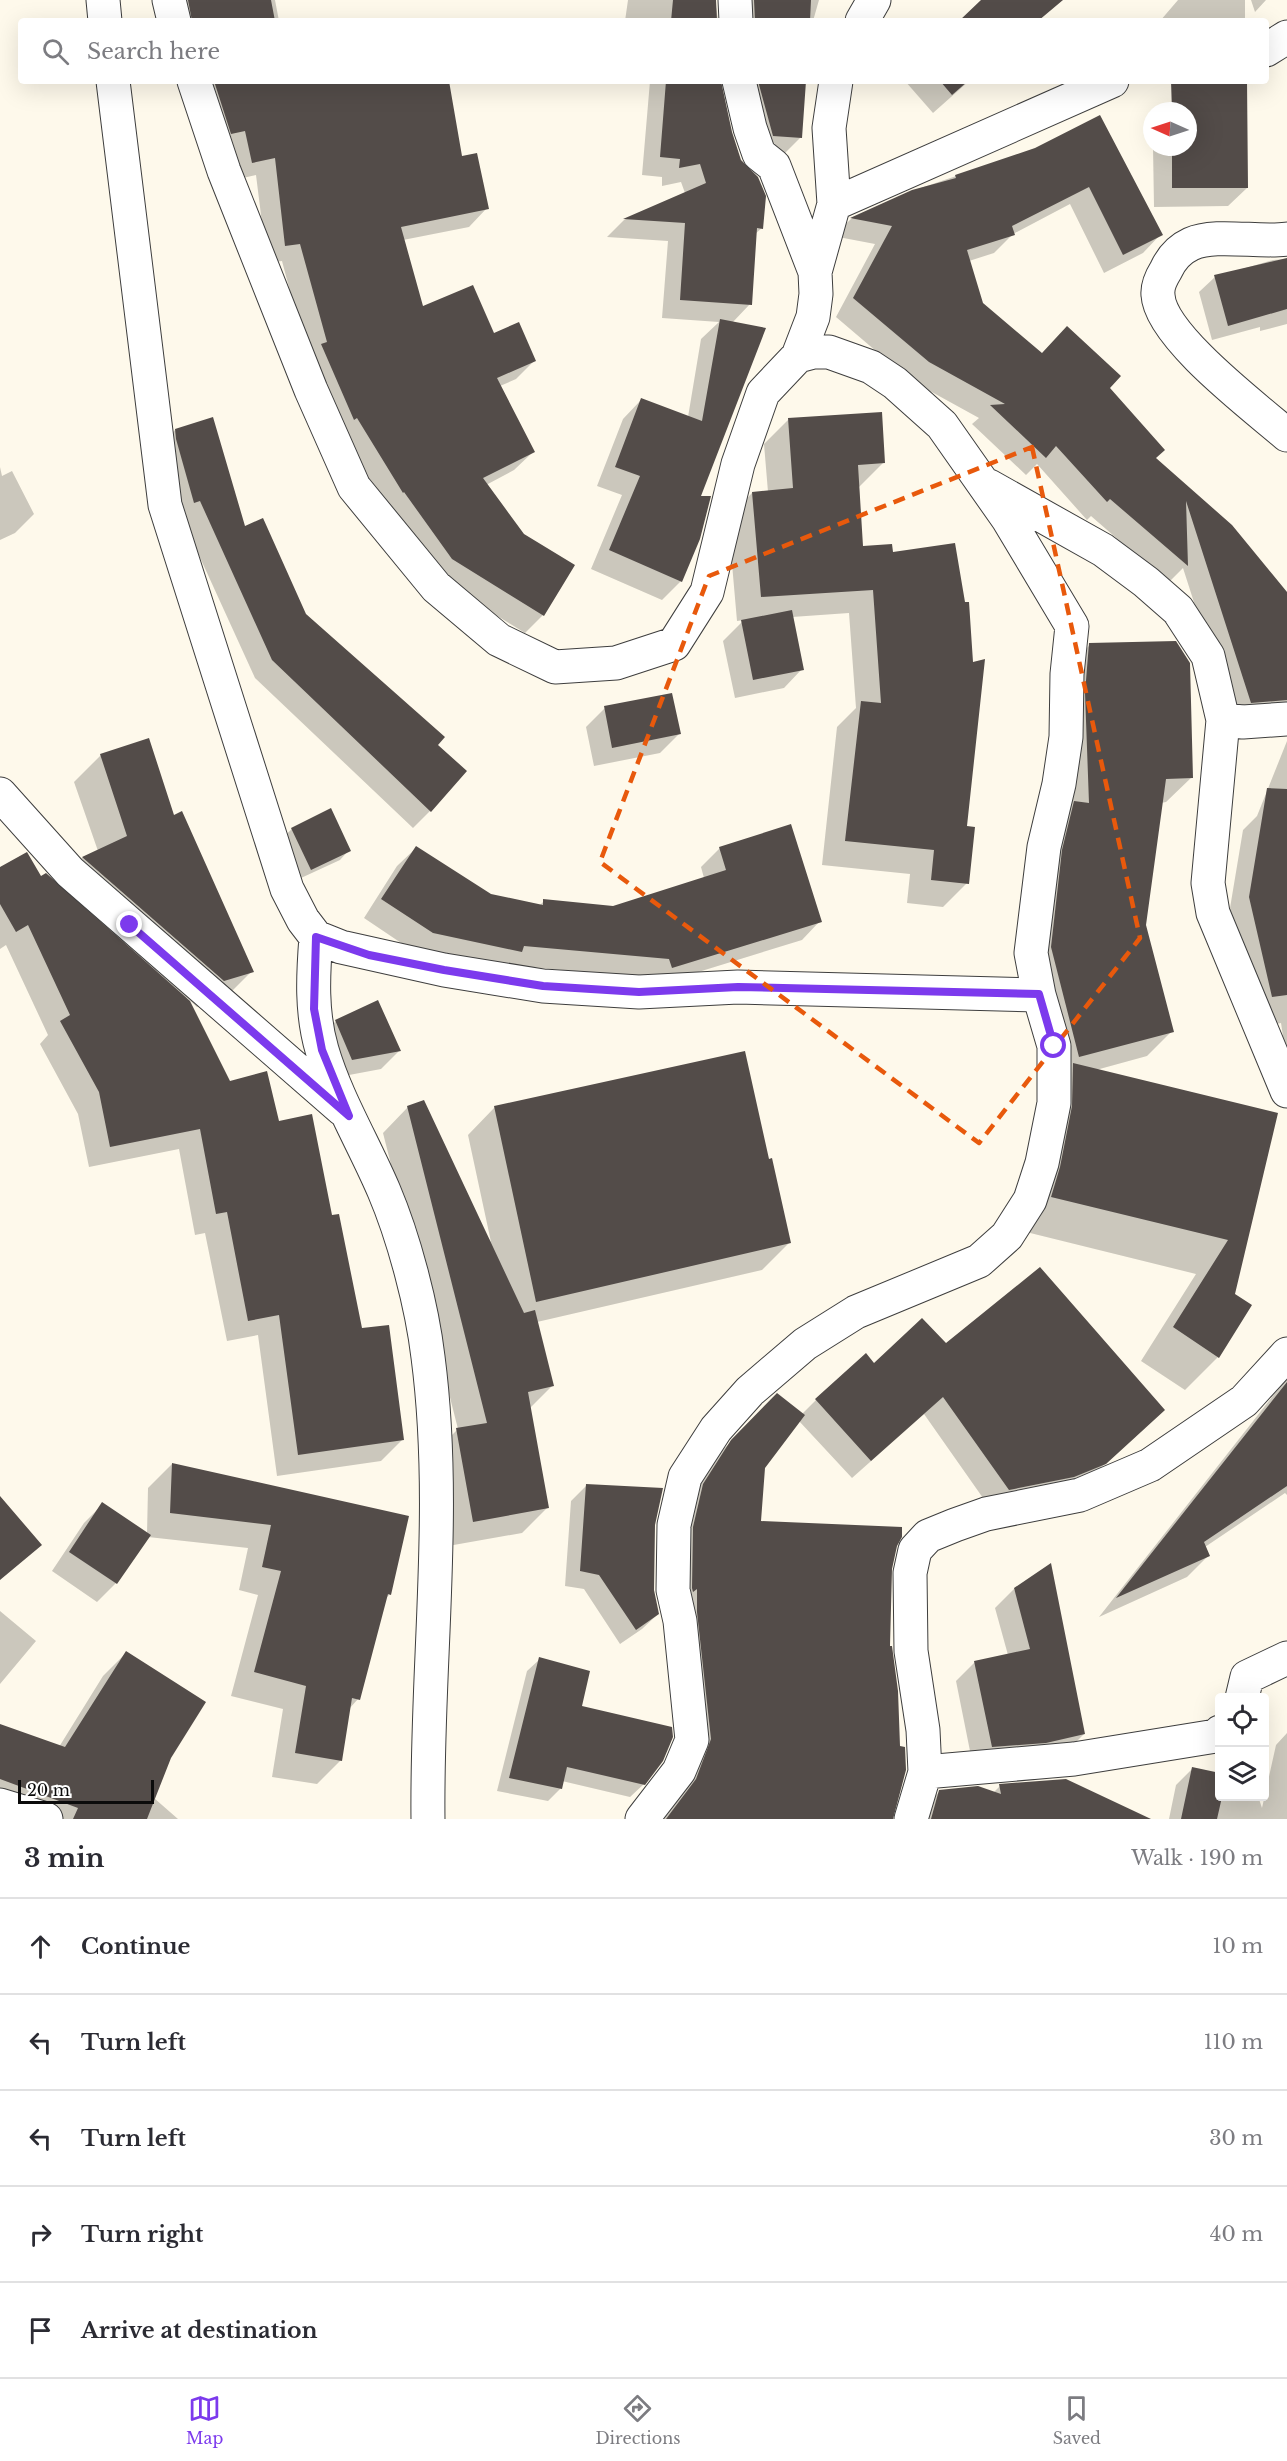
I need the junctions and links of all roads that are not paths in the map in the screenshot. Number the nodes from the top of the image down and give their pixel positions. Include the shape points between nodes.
1 (103, 0) edge
2 (169, 0) edge
3 (735, 0) edge
4 (874, 0) edge
5 (105, 18) edge
6 (173, 18) edge
7 (736, 18) edge
8 (864, 18) edge
9 (1287, 37) edge
10 (1269, 48) edge
11 (113, 84) edge
12 (195, 84) edge
13 (741, 84) edge
14 (836, 84) edge
15 (1105, 84) edge
16 (834, 204) junction
17 (1287, 238) edge
18 (815, 272) junction
19 (798, 356) junction
20 (1287, 435) edge
21 (982, 482) junction
22 (1287, 719) edge
23 (1223, 720) junction
24 (0, 794) edge
25 (316, 937) junction
26 (1039, 994) junction
27 (1287, 1091) edge
28 (349, 1116) junction
29 (1287, 1354) edge
30 (1287, 1658) edge
31 (1243, 1693) edge
32 (1215, 1736) edge
33 (925, 1772) junction
34 (0, 1805) edge
35 (46, 1819) edge
36 (428, 1819) edge
37 (642, 1819) edge
38 (911, 1819) edge

1 - 5 street
2 - 6 street
3 - 7 street
4 - 8 street
9 - 10 street
11 - 25 street via 165,505 287,889
12 - 19 street via 224,171 306,380 354,487 436,587 499,640 555,667 616,663 674,644 707,592 738,464 763,393
13 - 18 street via 759,154 774,166
14 - 16 street via 829,128
15 - 16 street
16 - 18 street
17 - 20 street via 1192,243 1168,264 1158,284 1158,298 1165,316 1197,356
18 - 19 street via 813,317
19 - 21 street via 829,352 871,367 895,382 942,425
21 - 23 street via 1103,550 1178,610 1208,656
21 - 26 street via 1072,626 1066,738 1044,847 1031,953
22 - 23 street
23 - 27 street via 1208,883 1213,913
24 - 28 street via 70,872
25 - 26 street via 369,955 543,986 639,992 738,987
25 - 28 street via 316,1019 322,1050
26 - 37 street via 1054,1046 1054,1103 1030,1200 1007,1236 978,1261 856,1312 805,1344 750,1390 716,1429 685,1477 674,1525 673,1590 680,1621 692,1740 679,1771
28 - 36 street via 385,1193 412,1278 428,1356 435,1457 435,1555 427,1741
29 - 33 street via 1244,1401 1150,1466 1080,1495 986,1514 955,1525 928,1536 915,1551 910,1573 911,1651
30 - 31 street via 1246,1677
32 - 33 street via 1074,1759
33 - 38 street
34 - 35 street

